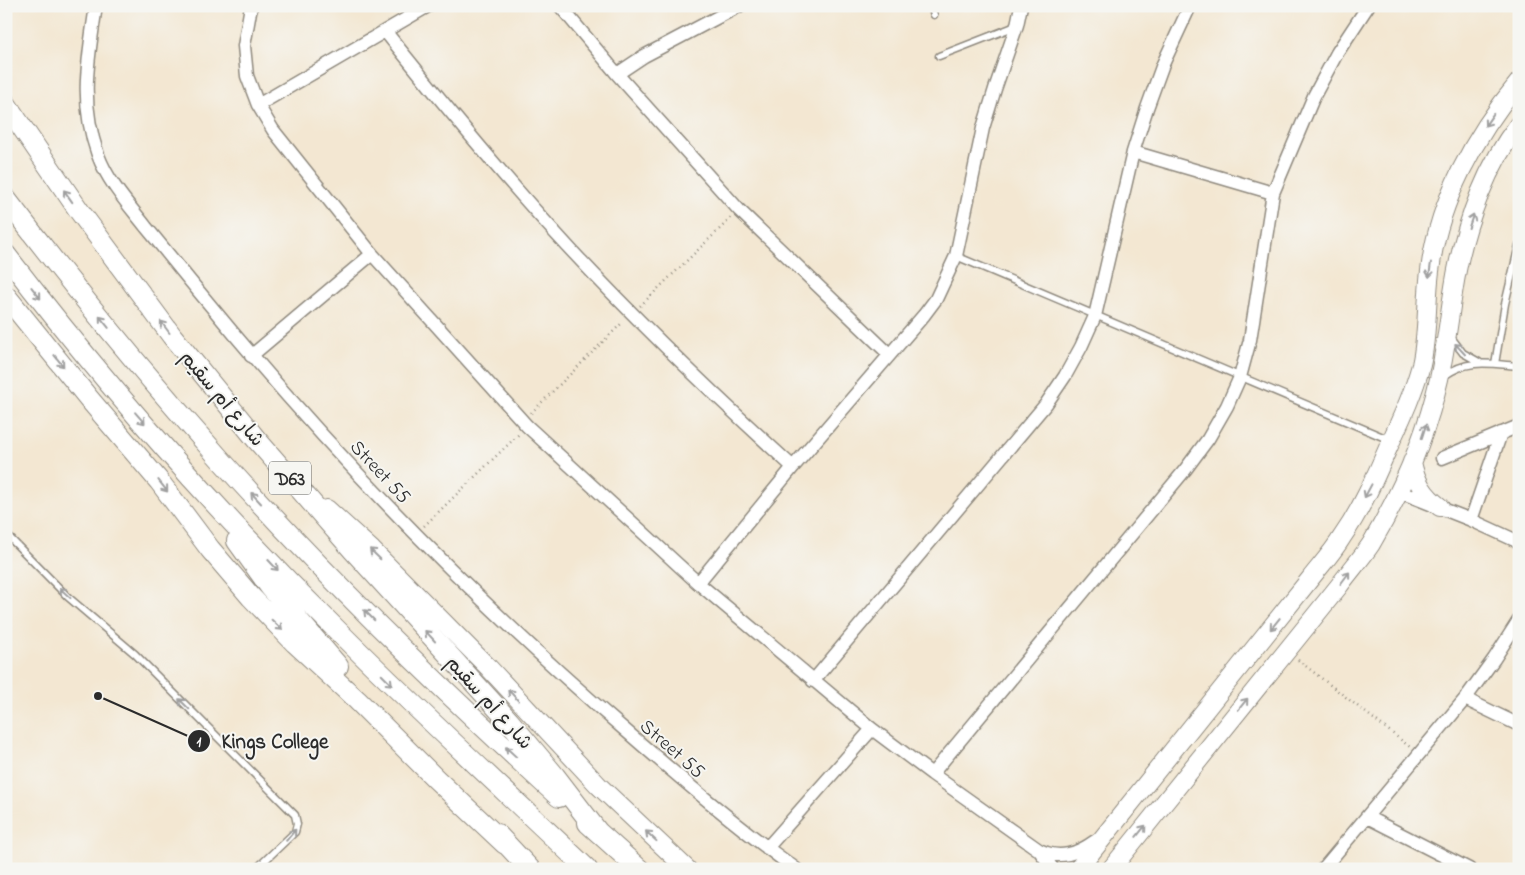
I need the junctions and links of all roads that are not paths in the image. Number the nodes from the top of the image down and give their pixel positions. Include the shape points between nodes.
1 (96, 6) edge
2 (251, 6) edge
3 (428, 6) edge
4 (560, 6) edge
5 (739, 6) edge
6 (931, 6) edge
7 (1021, 6) edge
8 (1190, 6) edge
9 (1368, 6) edge
10 (934, 14) dead end
11 (1017, 25) junction
12 (385, 31) junction
13 (939, 56) dead end
14 (617, 74) junction
15 (1519, 82) edge
16 (6, 104) edge
17 (258, 105) junction
18 (1518, 127) edge
19 (1133, 152) junction
20 (1272, 193) junction
21 (6, 199) edge
22 (1519, 245) edge
23 (372, 254) junction
24 (6, 255) edge
25 (956, 256) junction
26 (6, 296) edge
27 (1095, 316) junction
28 (1448, 329) junction
29 (889, 354) junction
30 (251, 356) junction
31 (1480, 363) junction
32 (1495, 364) junction
33 (1519, 366) edge
34 (1240, 377) junction
35 (1438, 380) junction
36 (1519, 426) edge
37 (1501, 433) junction
38 (1392, 441) junction
39 (1442, 458) dead end
40 (1412, 462) junction
41 (792, 467) junction
42 (288, 476) junction
43 (1400, 492) junction
44 (216, 503) junction
45 (1440, 507) junction
46 (1472, 520) junction
47 (6, 534) edge
48 (1519, 542) edge
49 (698, 583) junction
50 (1519, 620) edge
51 (813, 681) junction
52 (1465, 699) junction
53 (1519, 725) edge
54 (872, 729) junction
55 (932, 774) junction
56 (1367, 817) junction
57 (598, 832) junction
58 (1108, 833) junction
59 (505, 844) junction
60 (767, 848) junction
61 (1039, 850) junction
62 (256, 869) edge
63 (530, 869) edge
64 (588, 869) edge
65 (639, 869) edge
66 (687, 869) edge
67 (796, 869) edge
68 (1053, 869) edge
69 (1078, 869) edge
70 (1111, 869) edge
71 (1323, 869) edge
72 (1469, 869) edge

1 - 30 street, Street 55 via 85,90 89,124 99,158 115,188
2 - 17 street via 244,61
3 - 12 street
4 - 14 street
5 - 14 street via 644,56
6 - 10 lane
7 - 11 street
8 - 19 street via 1163,64
9 - 20 street via 1314,96
11 - 13 lane
11 - 25 street via 983,128
12 - 17 street
12 - 41 street via 449,111 571,250 712,393
14 - 29 street via 739,210
15 -> 38 street via 1482,131 1444,211 1434,241 1421,363 1413,394
42 -> 16 main road, شارع أم سقيم / D63 via 166,328 80,212
17 - 23 street via 273,130
28 -> 18 street via 1457,269 1469,224 1501,148
19 - 20 street
19 - 27 street
20 - 34 street via 1250,340
57 -> 21 main road, شارع أم سقيم / D63 via 460,704 271,514 171,403
22 - 32 lane via 1504,304
23 - 30 street
23 - 49 street via 527,426
24 -> 44 main road via 106,378
25 - 27 lane
25 - 29 street via 936,299
26 -> 59 main road via 251,598
27 - 34 lane
27 - 51 street via 1065,376 1046,404
31 -> 28 lane via 1456,346
28 - 35 street
29 - 41 street
30 - 60 street, Street 55 via 335,450 493,610 586,697 698,794
31 - 32 lane
31 - 35 lane via 1458,368
32 - 33 lane
34 - 38 lane
34 - 55 street via 1208,439 1185,470
40 -> 35 street
36 - 37 street
37 - 39 street
37 - 46 street
38 - 43 street via 1397,453 1386,481 1388,487
38 -> 58 street via 1370,490 1342,537
40 - 43 street
40 - 45 street via 1424,492
41 - 49 street
57 -> 42 main road, شارع أم سقيم / D63 via 510,721
66 -> 42 street via 599,786 489,668 378,557
43 - 45 street
70 -> 43 street via 1339,586 1370,545
44 - 59 main road via 255,567 302,626
44 -> 64 main road via 399,692
45 - 46 street
46 - 48 street
62 -> 47 lane via 292,836 297,828 295,815 135,654 68,597
49 - 51 street
50 - 52 street
51 - 54 street
52 - 53 street
52 - 56 street
54 - 55 street
54 - 60 street
55 - 61 street
56 - 71 street
56 - 72 street
57 - 65 main road, شارع أم سقيم / D63
58 - 61 street via 1075,854 1053,855
58 - 69 street
59 - 63 main road
60 - 67 street, Street 55
61 - 68 street

